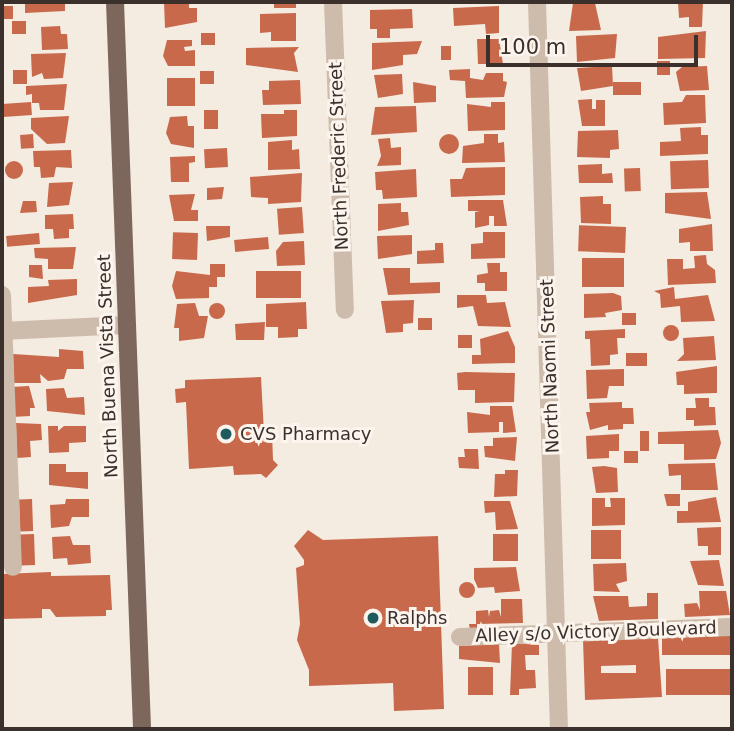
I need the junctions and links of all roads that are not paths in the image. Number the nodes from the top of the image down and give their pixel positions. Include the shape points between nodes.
1 (115, 2) edge
2 (333, 2) edge
3 (537, 2) edge
4 (2, 295) edge
5 (345, 310) dead end
6 (127, 324) junction
7 (2, 331) edge
8 (13, 567) dead end
9 (732, 627) edge
10 (559, 633) junction
11 (460, 637) dead end
12 (142, 729) edge
13 (559, 729) edge

1 - 6 main road, North Buena Vista Street
2 - 5 street, North Frederic Street
3 - 10 street, North Naomi Street
4 - 7 street
6 - 7 street
6 - 12 main road, North Buena Vista Street
7 - 8 street
9 - 10 street, Alley s/o Victory Boulevard
10 - 11 street, Alley s/o Victory Boulevard
10 - 13 street, North Naomi Street

